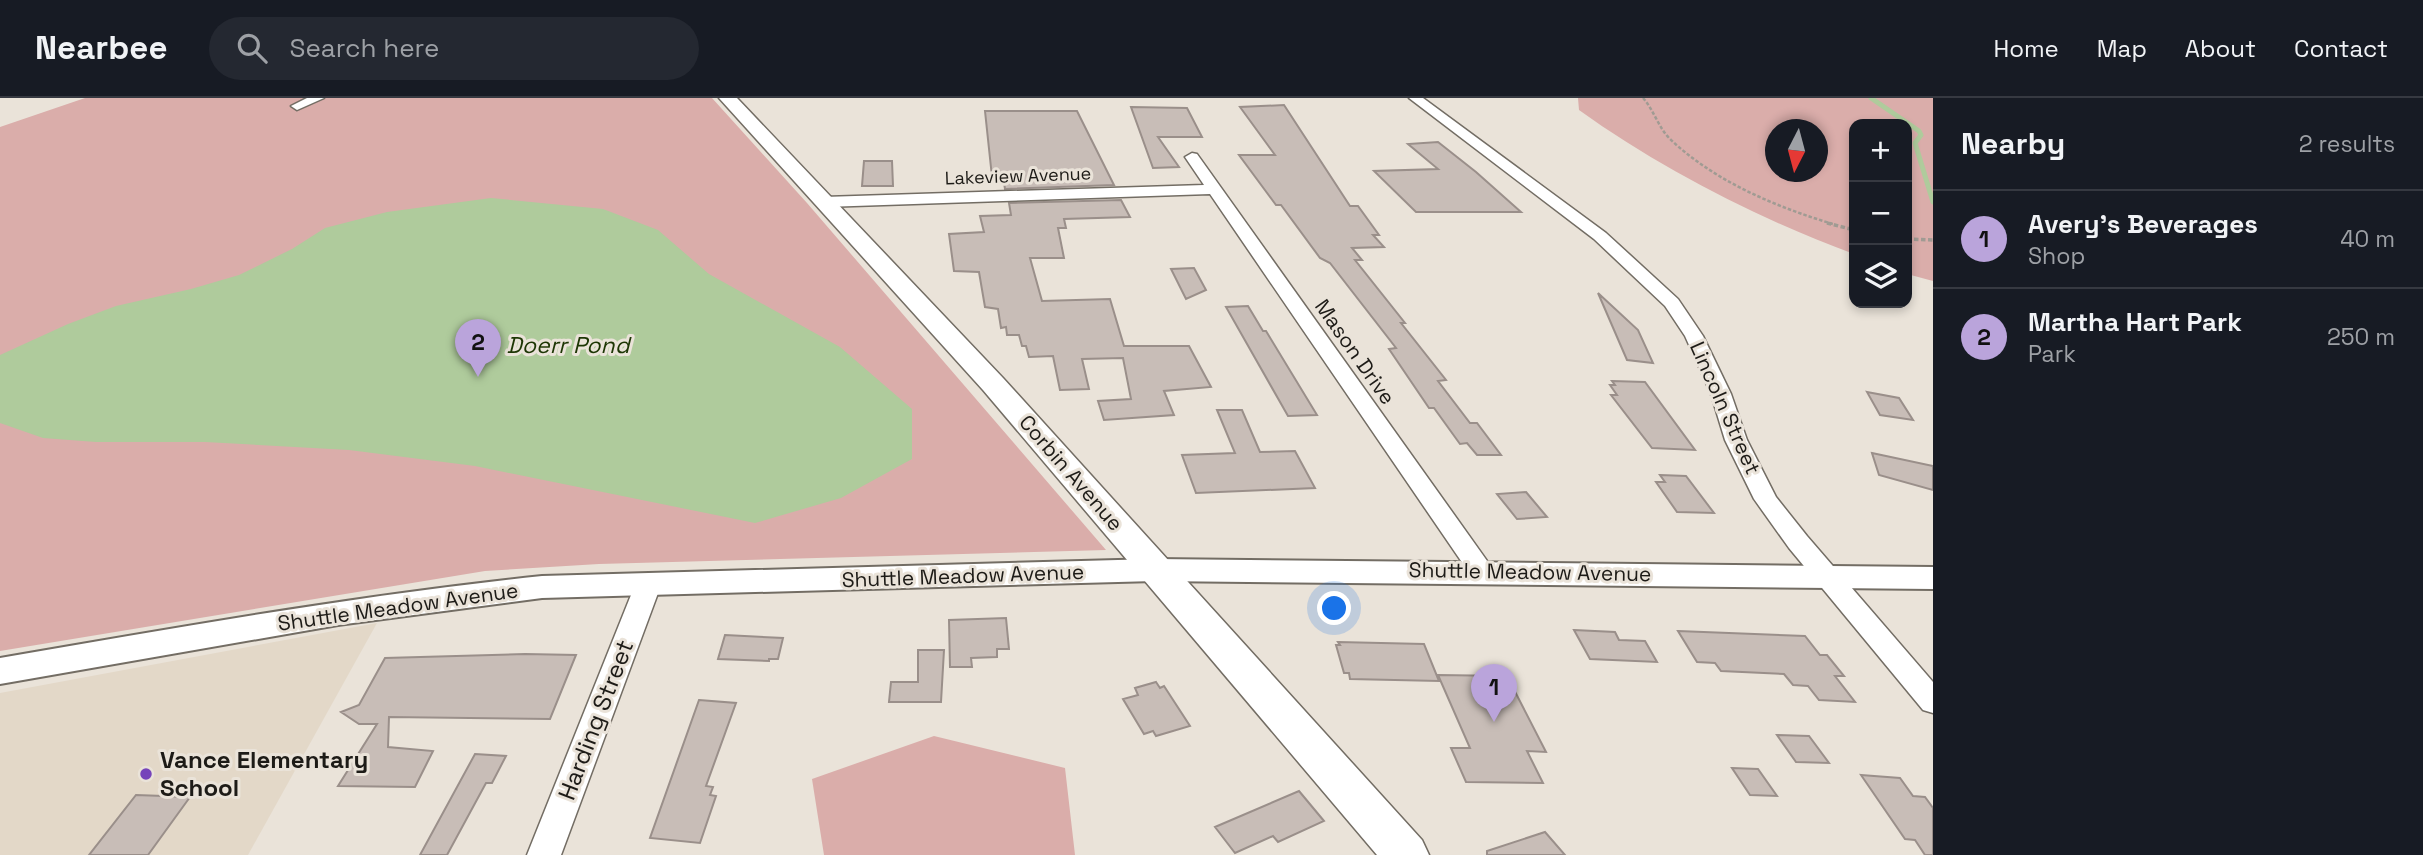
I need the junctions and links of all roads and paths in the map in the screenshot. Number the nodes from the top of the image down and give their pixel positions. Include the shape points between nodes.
1 (318, 98) edge
2 (728, 98) edge
3 (1415, 98) edge
4 (1643, 98) edge
5 (296, 107) dead end
6 (1192, 157) dead end
7 (1213, 189) junction
8 (824, 202) junction
9 (1849, 228) edge
10 (1912, 239) edge
11 (1933, 240) edge
12 (1155, 570) junction
13 (1481, 572) junction
14 (1829, 576) junction
15 (1933, 578) edge
16 (648, 585) junction
17 (0, 671) edge
18 (1933, 702) edge
19 (544, 855) edge
20 (1406, 855) edge

1 - 5 street
2 - 8 main road, Corbin Avenue
3 - 14 street, Lincoln Street via 1600,236 1672,303 1694,336 1736,440 1766,499
4 - 9 path via 1660,129 1692,157 1755,193
6 - 7 street, Mason Drive
7 - 8 street, Lakeview Avenue
7 - 13 street, Mason Drive
8 - 12 main road, Corbin Avenue via 993,384
10 - 11 path
12 - 13 street, Shuttle Meadow Avenue
12 - 16 street, Shuttle Meadow Avenue
12 - 20 main road, Corbin Avenue
13 - 14 street, Shuttle Meadow Avenue
14 - 15 street, Shuttle Meadow Avenue
14 - 18 street, Lincoln Street
16 - 17 street, Shuttle Meadow Avenue via 542,587 458,595
16 - 19 street, Harding Street

